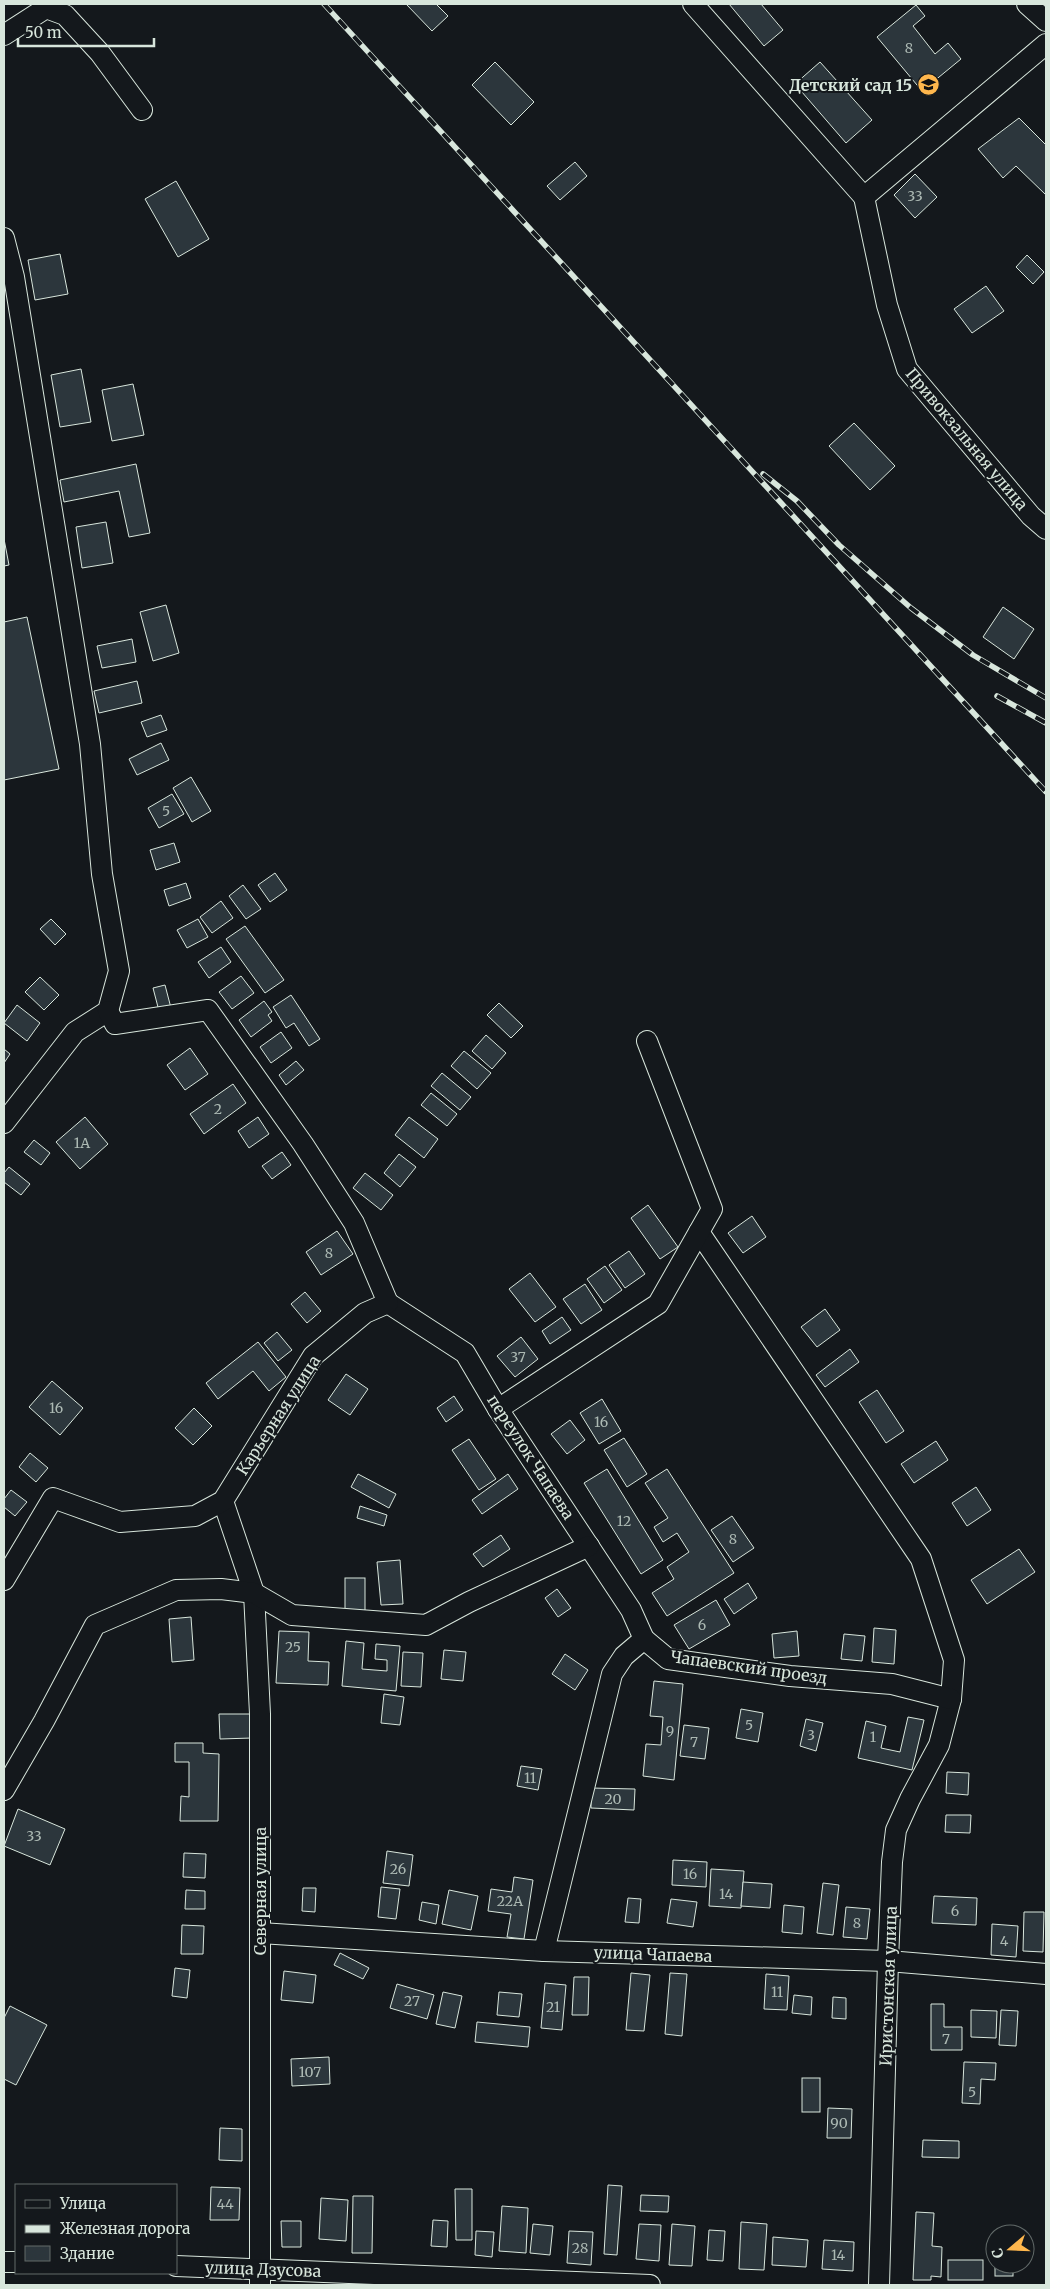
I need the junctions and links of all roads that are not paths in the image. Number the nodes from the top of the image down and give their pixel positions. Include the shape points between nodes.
1 (693, 4) edge
2 (1027, 4) edge
3 (1046, 21) edge
4 (4, 35) edge
5 (1046, 44) edge
6 (142, 110) dead end
7 (864, 197) junction
8 (4, 238) edge
9 (1046, 529) edge
10 (108, 1011) junction
11 (647, 1041) dead end
12 (4, 1123) edge
13 (698, 1232) junction
14 (388, 1303) junction
15 (498, 1410) junction
16 (222, 1501) junction
17 (589, 1546) junction
18 (4, 1580) edge
19 (254, 1593) junction
20 (644, 1639) junction
21 (952, 1699) junction
22 (4, 1790) edge
23 (260, 1933) junction
24 (544, 1951) junction
25 (888, 1961) junction
26 (1046, 1974) edge
27 (178, 2266) edge
28 (260, 2277) edge
29 (650, 2285) edge
30 (880, 2285) edge

1 - 7 street, Привокзальная улица
2 - 3 street
4 - 6 street via 46,8 65,15 100,53
5 - 7 street
7 - 9 street, Привокзальная улица via 887,305 907,369 1031,516
8 - 10 street via 14,277 90,744 102,874 119,971
10 - 12 street via 75,1032
10 - 14 street via 115,1024 208,1010 303,1144 354,1223
11 - 13 street via 712,1209
13 - 15 street via 658,1304
13 - 21 street, Иристонская улица via 921,1559 954,1660
14 - 15 street, переулок Чапаева via 465,1353
14 - 16 street, Карьерная улица via 366,1313 313,1356
15 - 17 street, переулок Чапаева
16 - 18 street, Карьерная улица via 195,1516 120,1522 52,1498
16 - 19 street, Северная улица
17 - 19 street via 426,1625 292,1615
17 - 20 street, переулок Чапаева via 631,1610
19 - 22 street via 221,1589 176,1590 95,1625
19 - 23 street, Северная улица via 260,1714
20 - 21 street, Чапаевский проезд via 668,1659 790,1676 892,1684
20 - 24 street via 624,1656 612,1674
21 - 25 street, Иристонская улица via 939,1745 896,1830
23 - 24 street, улица Чапаева
23 - 28 street, Северная улица
24 - 25 street, улица Чапаева
25 - 26 street, улица Чапаева
25 - 30 street, Иристонская улица
27 - 28 street, улица Дзусова
28 - 29 street, улица Дзусова

